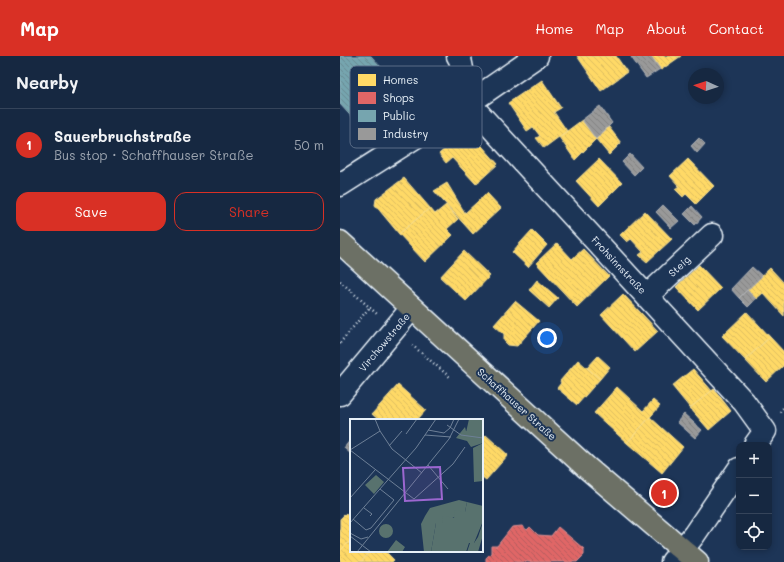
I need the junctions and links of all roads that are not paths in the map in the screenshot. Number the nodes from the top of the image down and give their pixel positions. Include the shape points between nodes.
1 (458, 56) edge
2 (538, 56) edge
3 (461, 66) edge
4 (482, 94) edge
5 (482, 117) edge
6 (398, 148) edge
7 (340, 185) edge
8 (712, 235) dead end
9 (340, 242) edge
10 (647, 296) junction
11 (412, 308) junction
12 (340, 394) edge
13 (760, 438) edge
14 (736, 474) edge
15 (684, 558) edge

1 - 3 street
2 - 4 street
5 - 10 street, Frohsinnstraße
6 - 7 street
8 - 10 street, Steig
9 - 11 main road, Schaffhauser Straße
10 - 13 street, Frohsinnstraße via 744,402
11 - 12 street, Virchowstraße
11 - 15 main road, Schaffhauser Straße
14 - 15 street

